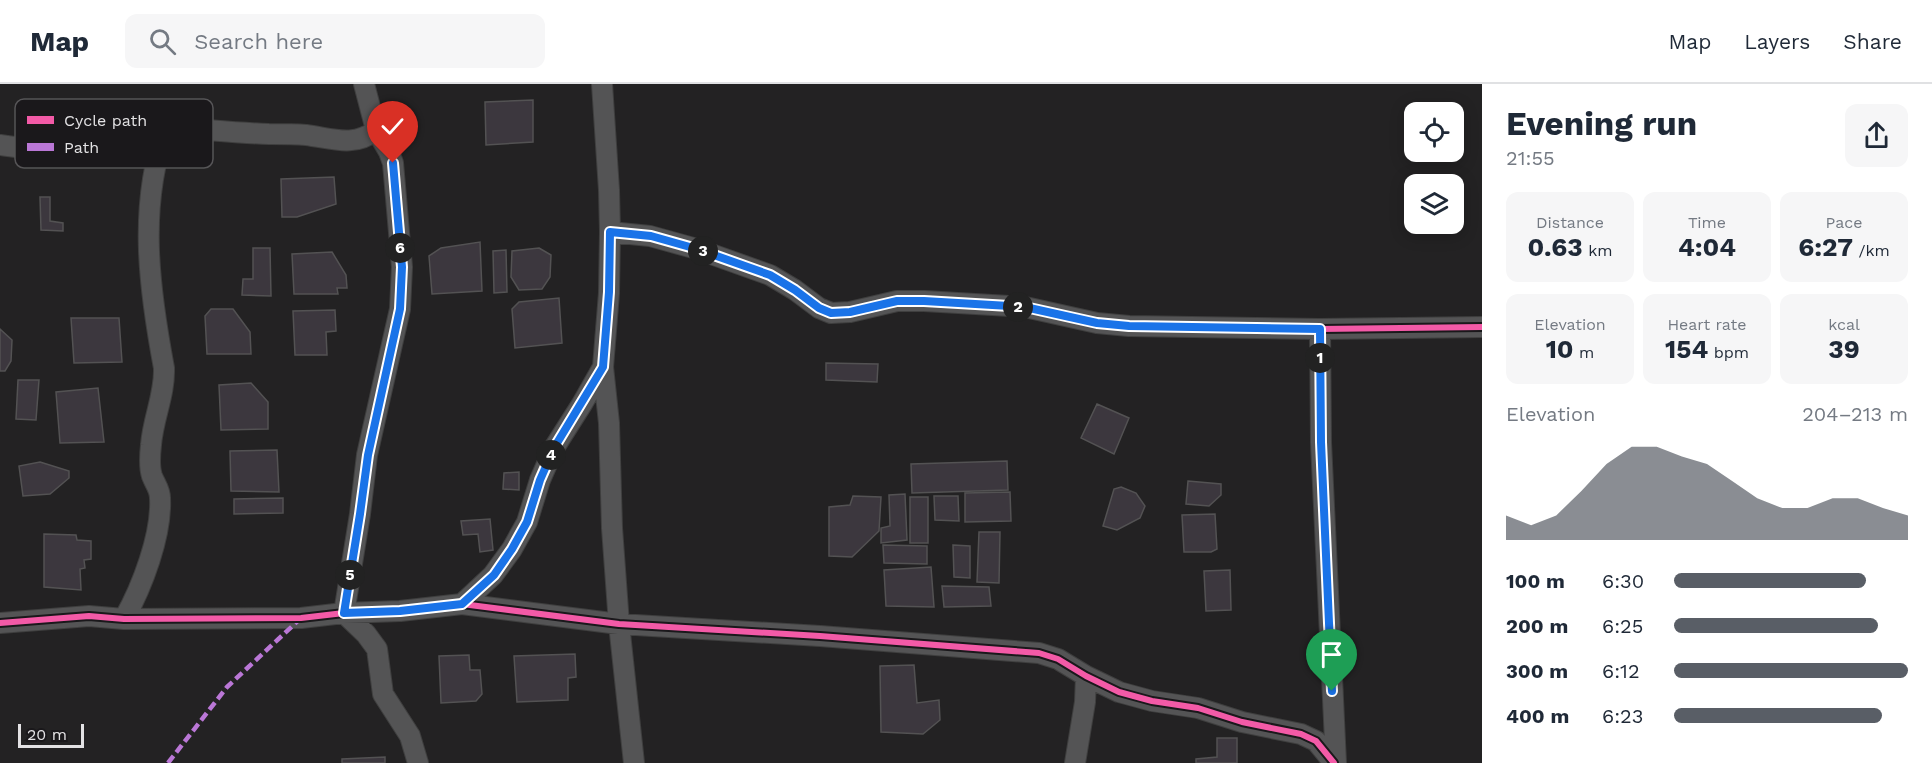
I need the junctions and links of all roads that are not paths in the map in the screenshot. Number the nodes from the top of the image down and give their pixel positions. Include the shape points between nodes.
1 (364, 84) edge
2 (602, 84) edge
3 (376, 130) junction
4 (213, 131) edge
5 (0, 145) edge
6 (15, 146) edge
7 (155, 168) edge
8 (610, 232) junction
9 (1482, 327) edge
10 (1320, 329) junction
11 (603, 367) junction
12 (462, 604) junction
13 (344, 613) junction
14 (124, 619) junction
15 (0, 623) edge
16 (619, 624) junction
17 (1086, 676) junction
18 (418, 763) edge
19 (634, 763) edge
20 (1075, 763) edge
21 (1335, 763) edge

1 - 3 street
2 - 8 street
3 - 4 street via 347,141 306,135
3 - 13 street via 393,163 402,267 400,309 368,455
5 - 6 street
7 - 14 street via 148,249 165,385 153,428 150,461 160,495 160,514 139,592
8 - 10 street via 651,236 770,275 831,313 897,301 924,301 1025,307 1129,326
8 - 11 street
9 - 10 street
10 - 21 street
11 - 12 street via 554,448 527,522 512,549 494,575
11 - 16 street
12 - 13 street
12 - 16 street
13 - 14 street via 301,618
13 - 18 street via 377,649 383,694 410,736
14 - 15 street via 89,615
16 - 17 street via 1039,653
16 - 19 street
17 - 20 street
17 - 21 street via 1119,692 1152,701 1198,708 1301,734 1316,741

